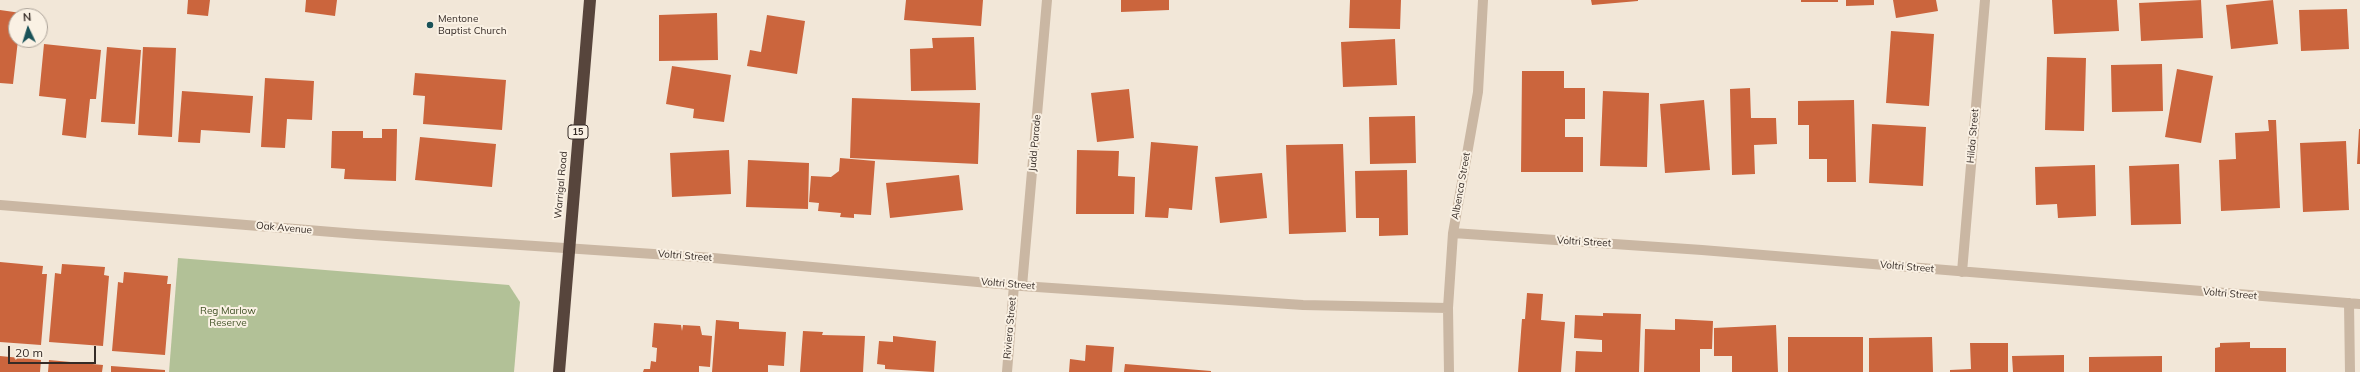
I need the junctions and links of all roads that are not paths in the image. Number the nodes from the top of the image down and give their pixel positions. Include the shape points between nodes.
1 (590, 0) edge
2 (1047, 0) edge
3 (1483, 0) edge
4 (1984, 0) edge
5 (0, 205) edge
6 (1453, 233) junction
7 (568, 248) junction
8 (1962, 272) junction
9 (1018, 285) junction
10 (2349, 303) junction
11 (2360, 304) edge
12 (1448, 308) junction
13 (559, 372) edge
14 (1007, 372) edge
15 (1449, 372) edge
16 (2350, 372) edge

1 - 7 highway, Warrigal Road / 15
2 - 9 street, Judd Parade
3 - 6 street, Albenca Street via 1478,92
4 - 8 street, Hilda Street
5 - 7 street, Oak Avenue
6 - 8 street, Voltri Street via 1649,246
6 - 12 street, Albenca Street
7 - 9 street, Voltri Street
7 - 13 highway, Warrigal Road / 15
8 - 10 street, Voltri Street
9 - 12 street, Voltri Street via 1303,305
9 - 14 street, Riviera Street
10 - 11 street, Voltri Street
10 - 16 street
12 - 15 street, Albenca Street

